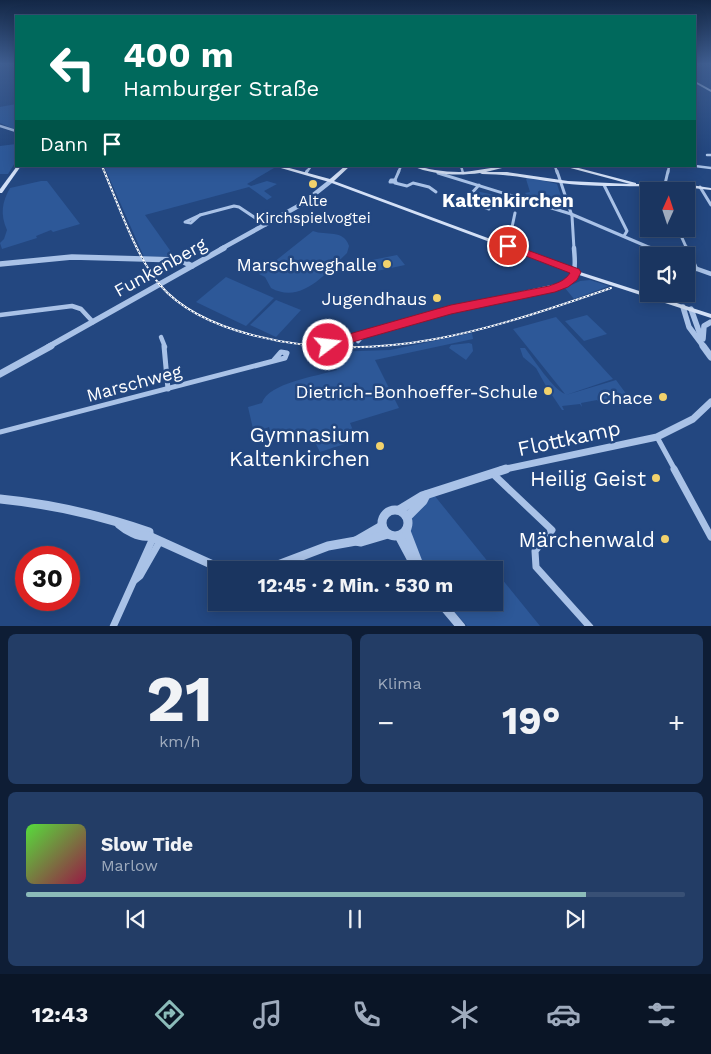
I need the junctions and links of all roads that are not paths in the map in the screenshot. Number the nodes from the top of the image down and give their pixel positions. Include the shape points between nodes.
1 (0, 126) edge
2 (15, 132) edge
3 (696, 166) edge
4 (18, 167) edge
5 (280, 167) edge
6 (310, 167) edge
7 (347, 167) edge
8 (401, 167) edge
9 (417, 167) edge
10 (461, 167) edge
11 (504, 167) edge
12 (554, 167) edge
13 (569, 167) edge
14 (669, 167) edge
15 (711, 168) edge
16 (496, 169) junction
17 (306, 173) junction
18 (438, 173) junction
19 (463, 173) junction
20 (482, 173) junction
21 (501, 173) junction
22 (331, 181) junction
23 (394, 182) junction
24 (560, 182) junction
25 (665, 182) edge
26 (478, 185) junction
27 (604, 185) junction
28 (633, 185) junction
29 (640, 186) edge
30 (388, 187) dead end
31 (695, 187) edge
32 (700, 187) junction
33 (711, 189) edge
34 (0, 192) edge
35 (436, 192) dead end
36 (711, 206) edge
37 (489, 209) dead end
38 (571, 214) junction
39 (200, 215) dead end
40 (514, 215) dead end
41 (266, 225) junction
42 (624, 236) junction
43 (682, 238) edge
44 (508, 246) junction
45 (648, 247) edge
46 (164, 260) junction
47 (198, 263) junction
48 (0, 264) edge
49 (192, 266) junction
50 (696, 269) joint
51 (576, 272) junction
52 (711, 274) edge
53 (683, 307) junction
54 (690, 309) junction
55 (0, 315) edge
56 (711, 316) edge
57 (93, 322) junction
58 (711, 322) edge
59 (363, 335) junction
60 (161, 338) dead end
61 (358, 341) dead end
62 (328, 345) dead end
63 (706, 347) junction
64 (711, 357) edge
65 (274, 360) dead end
66 (0, 374) edge
67 (168, 388) junction
68 (711, 402) edge
69 (0, 432) edge
70 (657, 437) junction
71 (493, 474) junction
72 (426, 495) junction
73 (0, 499) edge
74 (399, 510) junction
75 (407, 518) junction
76 (382, 526) junction
77 (388, 534) junction
78 (402, 534) junction
79 (711, 537) edge
80 (154, 538) junction
81 (356, 541) junction
82 (288, 561) edge
83 (413, 561) edge
84 (208, 563) edge
85 (448, 611) edge
86 (113, 626) edge
87 (461, 626) edge
88 (590, 626) edge

1 - 2 street
3 - 15 street
4 - 34 main road
5 - 17 main road
6 - 17 street
7 - 22 main road
8 - 23 street
9 - 18 main road
10 - 19 street
11 - 16 main road
12 - 24 street
13 - 28 main road
14 - 25 street
16 - 20 main road
16 - 21 main road
17 - 22 main road
18 - 19 main road
18 - 26 street
19 - 20 main road
20 - 21 main road
21 - 24 main road
22 - 41 street, Funkenberg via 312,198
22 - 44 main road
23 - 30 street
23 - 35 street via 407,186 413,183
24 - 27 main road
24 - 38 street
26 - 37 street via 471,194 470,202
26 - 38 street
27 - 28 main road
27 - 42 street via 627,231
28 - 29 main road
31 - 32 main road
32 - 33 main road
32 - 36 street
38 - 42 street
38 - 51 street
39 - 41 street via 238,206
40 - 44 street
41 - 47 street, Funkenberg
42 - 45 street
43 - 50 street
44 - 51 main road
46 - 47 street via 185,259
46 - 48 street via 61,257
46 - 49 street via 180,260
47 - 49 street, Funkenberg
49 - 57 street, Funkenberg
50 - 52 street
51 - 53 main road
51 - 59 street via 565,284 551,290 460,307
53 - 54 main road
53 - 63 street via 687,322
54 - 56 main road
54 - 63 street
55 - 57 street via 72,306 81,309
57 - 66 street, Funkenberg
58 - 63 street via 703,330
59 - 61 street
59 - 62 street
60 - 67 street via 165,347
63 - 64 street
65 - 67 street, Marschweg
67 - 69 street, Marschweg
68 - 70 street, Flottkamp via 700,415
70 - 71 street, Flottkamp via 545,459
70 - 79 street
71 - 72 street, Flottkamp
71 - 88 street via 552,530 533,552 536,567
72 - 74 street, Flottkamp
72 - 75 street
73 - 80 street via 58,508 118,523 144,537
74 - 75 street
74 - 76 street, Flottkamp via 385,513
75 - 78 street via 408,524
76 - 77 street
76 - 81 street, Flottkamp
77 - 78 street, Flottkamp
77 - 81 street, Flottkamp
78 - 83 street
80 - 84 street
80 - 86 street via 140,576 134,580
81 - 82 street, Flottkamp via 328,546
85 - 87 street

